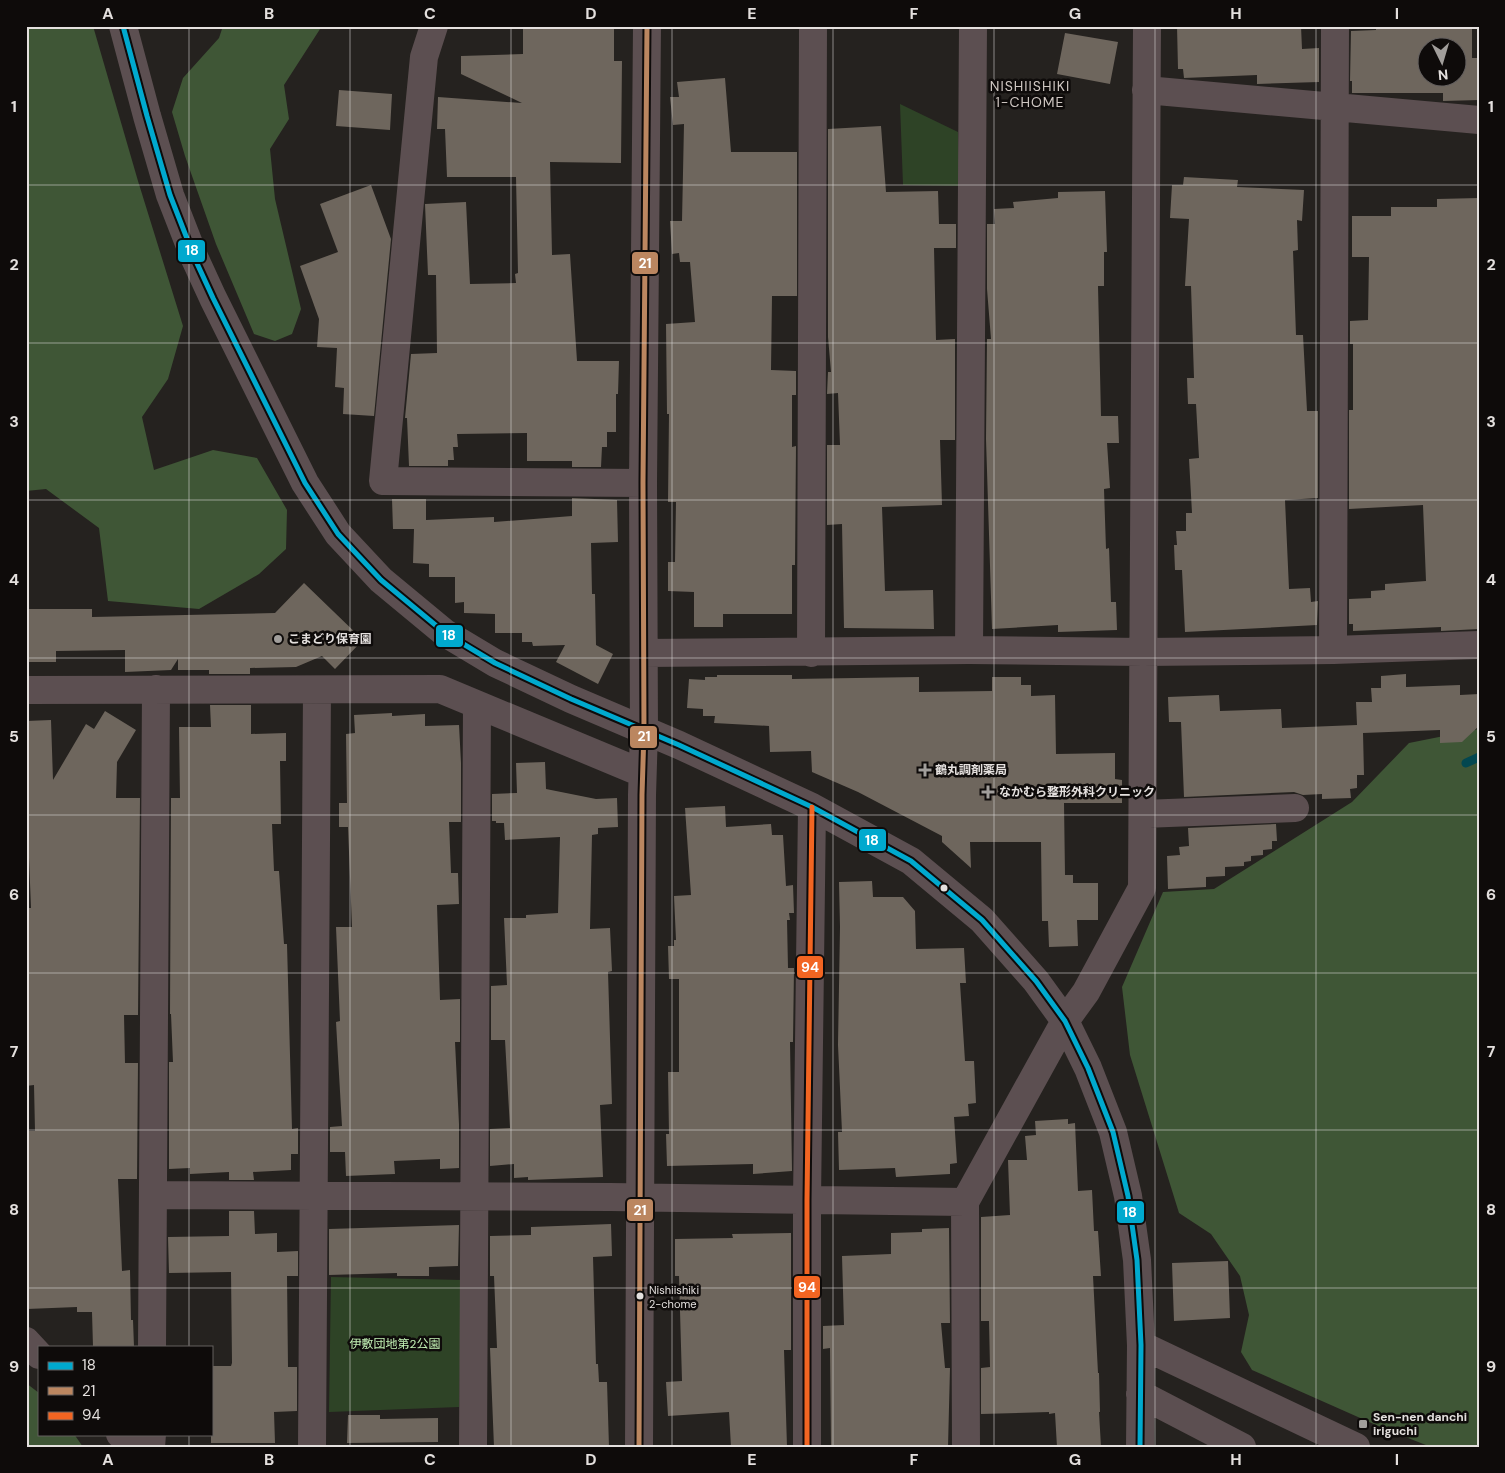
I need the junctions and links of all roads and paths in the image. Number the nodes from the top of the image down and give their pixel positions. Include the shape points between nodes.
1 (123, 26) edge
2 (434, 26) edge
3 (648, 26) edge
4 (813, 26) edge
5 (973, 26) edge
6 (1147, 26) edge
7 (1335, 26) edge
8 (1146, 90) junction
9 (1336, 107) junction
10 (1479, 120) edge
11 (643, 483) junction
12 (1479, 645) edge
13 (969, 650) junction
14 (1333, 650) junction
15 (1143, 652) junction
16 (811, 653) junction
17 (644, 654) junction
18 (156, 689) junction
19 (26, 690) edge
20 (317, 690) junction
21 (477, 705) junction
22 (644, 731) junction
23 (642, 773) junction
24 (812, 807) junction
25 (1295, 808) dead end
26 (1143, 814) junction
27 (1065, 1022) junction
28 (154, 1195) junction
29 (313, 1196) junction
30 (474, 1197) junction
31 (639, 1198) junction
32 (807, 1200) junction
33 (965, 1202) junction
34 (26, 1341) edge
35 (1141, 1345) junction
36 (152, 1346) edge
37 (38, 1354) edge
38 (1140, 1394) junction
39 (122, 1436) edge
40 (133, 1447) edge
41 (312, 1447) edge
42 (473, 1447) edge
43 (640, 1447) edge
44 (807, 1447) edge
45 (966, 1447) edge
46 (1140, 1447) edge
47 (1242, 1447) edge
48 (1356, 1447) edge

1 - 22 street via 170,196 195,259 305,483 338,534 381,580 445,633 495,662
2 - 11 street via 424,57 383,482
3 - 11 street
4 - 16 street
5 - 13 street
6 - 8 street
7 - 9 street
8 - 9 street
8 - 15 street
9 - 10 street
9 - 14 street
11 - 17 street
12 - 14 street
13 - 15 street
13 - 16 street
14 - 15 street
15 - 26 street
16 - 17 street
17 - 22 street
18 - 19 street
18 - 20 street
18 - 28 street
20 - 21 street via 440,689
20 - 29 street
21 - 23 street
21 - 30 street
22 - 23 street
22 - 24 street
23 - 31 street
24 - 27 street via 911,861 982,920 1036,981
24 - 32 street
25 - 26 street
26 - 27 street via 1142,888 1086,992
27 - 33 street
27 - 35 street via 1088,1068 1112,1132 1128,1196 1137,1260
28 - 29 street
28 - 36 street
29 - 30 street
29 - 41 street
30 - 31 street
30 - 42 street
31 - 32 street
31 - 43 street
32 - 33 street
32 - 44 street
33 - 45 street
34 - 37 street
35 - 38 street
35 - 48 street
38 - 46 street
38 - 47 street
39 - 40 street

